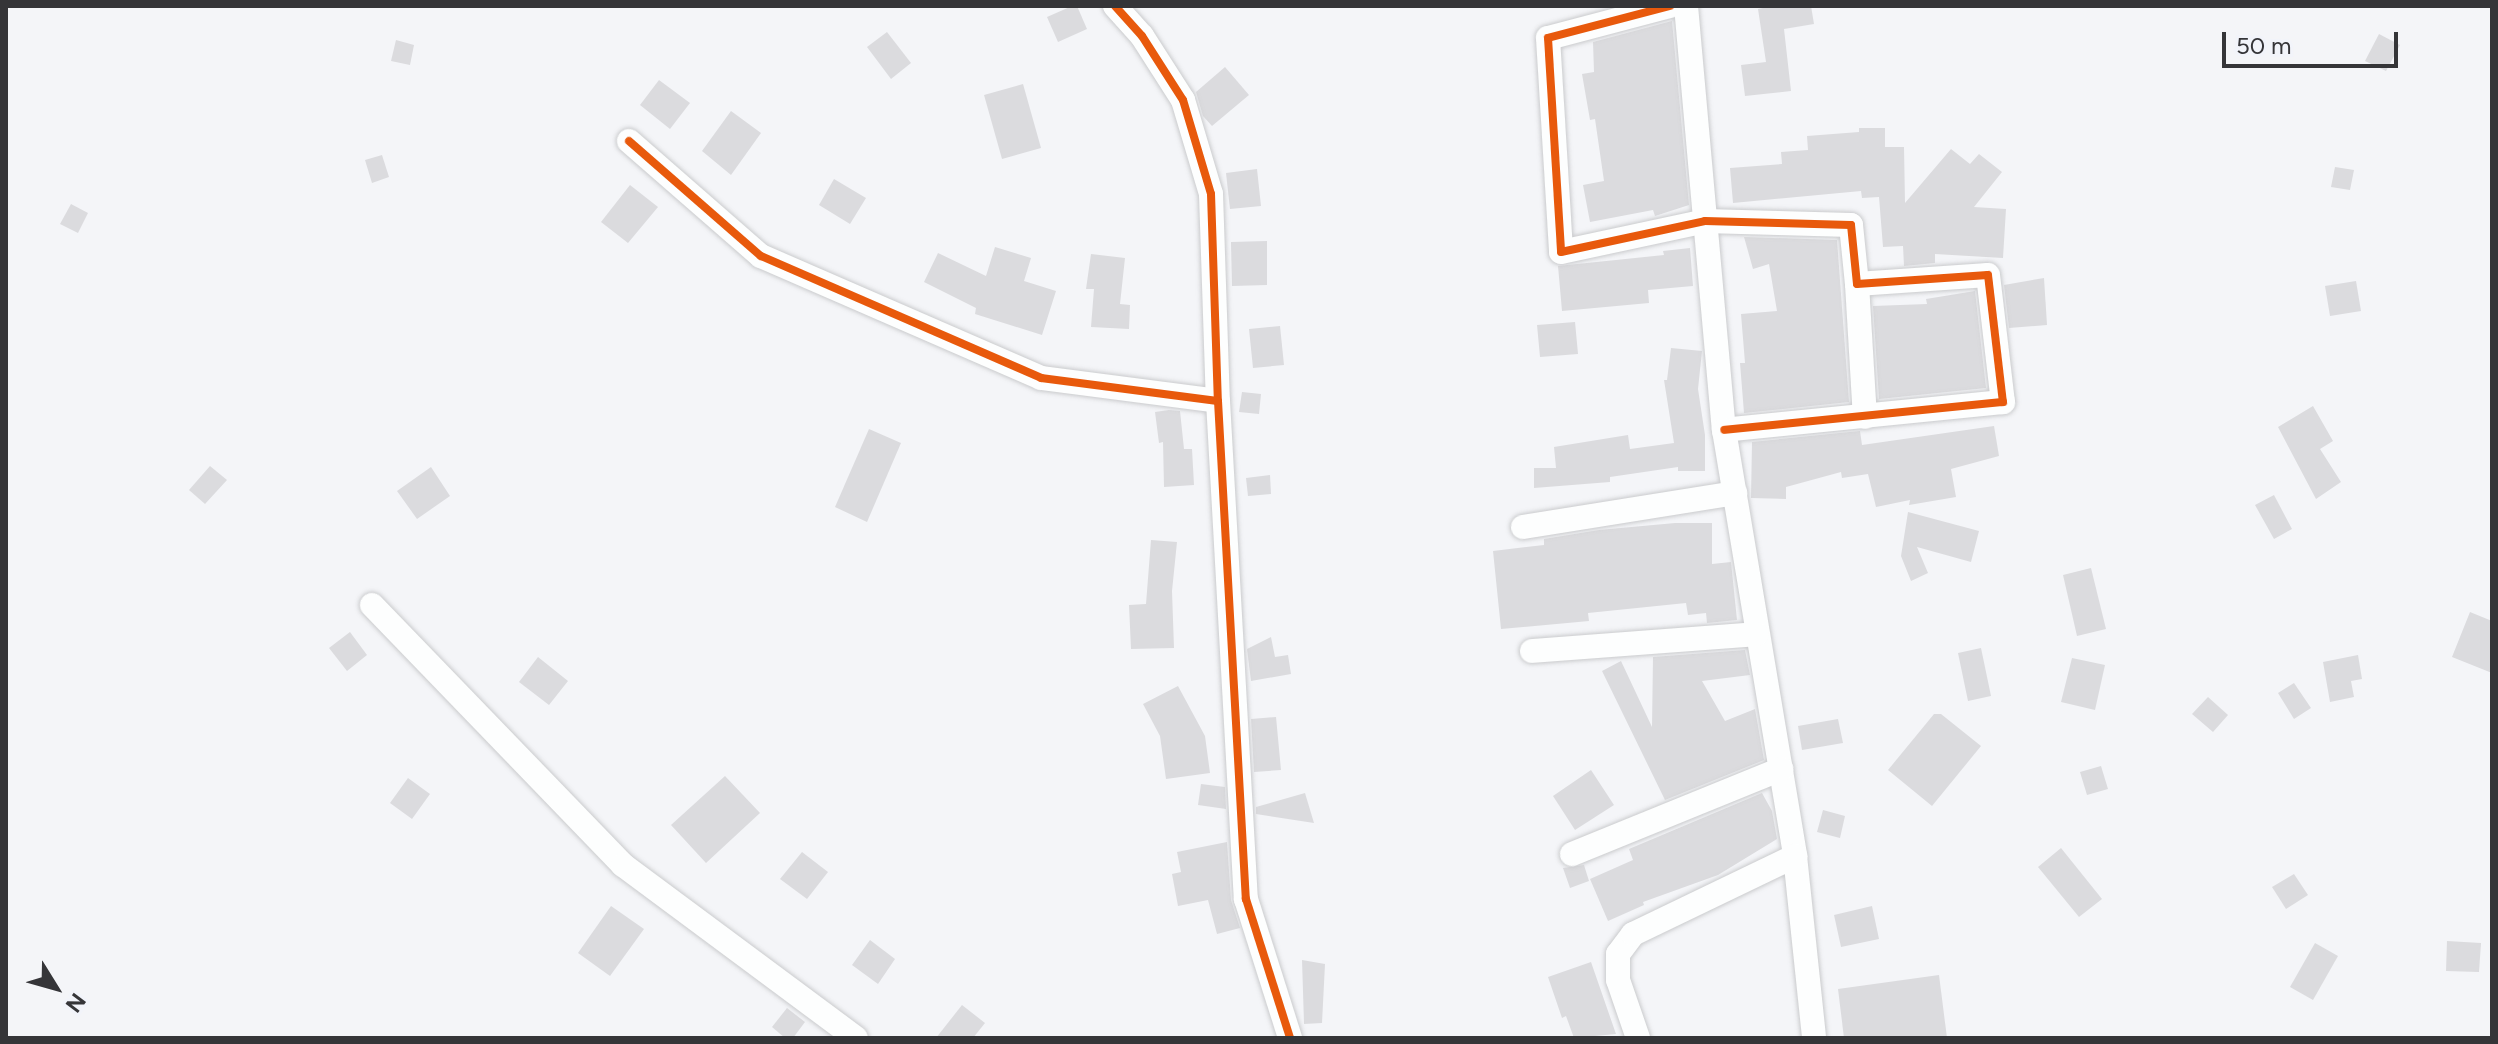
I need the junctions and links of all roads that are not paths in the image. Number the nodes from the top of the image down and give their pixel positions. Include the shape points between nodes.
1 (1115, 6) edge
2 (1670, 6) edge
3 (1686, 6) edge
4 (629, 141) dead end
5 (1705, 221) junction
6 (1857, 284) junction
7 (1218, 401) junction
8 (1865, 417) junction
9 (1724, 430) junction
10 (1735, 493) junction
11 (1523, 527) dead end
12 (372, 605) dead end
13 (1756, 634) junction
14 (1532, 651) dead end
15 (1781, 769) junction
16 (1572, 854) dead end
17 (1795, 856) junction
18 (856, 1038) edge
19 (1290, 1038) edge
20 (1638, 1038) edge
21 (1814, 1038) edge

1 - 7 street via 1142,36 1183,100 1211,194
2 - 5 street via 1548,38 1561,252
3 - 5 street
4 - 7 street via 775,263 1041,378
5 - 6 street via 1851,225
5 - 9 street
6 - 8 street
6 - 8 street via 1988,275 2003,402
7 - 19 street via 1246,899
8 - 9 street
9 - 10 street
10 - 11 street
10 - 13 street
12 - 18 street via 623,865
13 - 14 street
13 - 15 street
15 - 16 street
15 - 17 street
17 - 20 street via 1633,934 1618,954 1618,980
17 - 21 street

